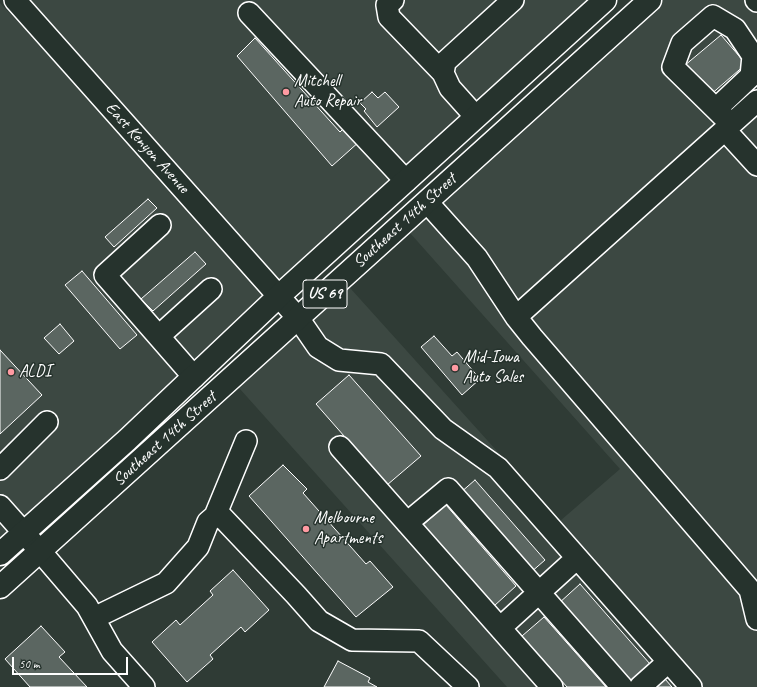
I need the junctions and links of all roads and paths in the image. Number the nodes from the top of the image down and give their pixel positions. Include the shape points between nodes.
1 (15, 0) edge
2 (373, 0) edge
3 (513, 0) edge
4 (605, 0) edge
5 (650, 0) edge
6 (391, 8) edge
7 (249, 13) dead end
8 (443, 73) junction
9 (757, 101) edge
10 (716, 109) dead end
11 (476, 117) junction
12 (728, 127) junction
13 (757, 165) edge
14 (406, 181) junction
15 (427, 202) junction
16 (160, 225) dead end
17 (211, 289) dead end
18 (279, 296) junction
19 (516, 317) junction
20 (298, 318) junction
21 (159, 336) junction
22 (194, 377) junction
23 (47, 422) dead end
24 (246, 441) dead end
25 (340, 446) dead end
26 (0, 469) edge
27 (0, 506) edge
28 (215, 516) junction
29 (407, 523) junction
30 (24, 532) junction
31 (40, 551) junction
32 (0, 554) edge
33 (577, 558) junction
34 (0, 587) edge
35 (539, 593) junction
36 (94, 618) junction
37 (757, 619) edge
38 (500, 628) junction
39 (668, 662) junction
40 (144, 687) edge
41 (468, 687) edge
42 (552, 687) edge
43 (622, 687) edge
44 (640, 687) edge
45 (691, 687) edge

1 - 18 street, East Kenyon Avenue
2 - 6 street
3 - 8 street via 445,62
4 - 11 main road, Southeast 14th Street / US 69
5 - 15 main road, Southeast 14th Street / US 69
6 - 8 street
7 - 14 street
8 - 11 street via 450,88
9 - 12 street
10 - 12 street
11 - 14 main road, Southeast 14th Street / US 69
12 - 13 street
12 - 19 street
14 - 18 main road, Southeast 14th Street / US 69
15 - 19 street via 478,258
15 - 20 main road, Southeast 14th Street / US 69
16 - 21 street via 105,275
17 - 21 street
18 - 20 street, East Kenyon Avenue
18 - 22 main road, Southeast 14th Street / US 69
19 - 37 street via 750,590
20 - 31 main road, Southeast 14th Street / US 69
20 - 33 street, East Kenyon Avenue via 318,346 339,360 381,364 443,429 498,468
21 - 22 street
22 - 30 main road, Southeast 14th Street / US 69
23 - 26 street
24 - 28 street
25 - 29 street
27 - 30 street
28 - 36 street via 208,522 198,547 166,583
28 - 41 street via 222,517 319,621 352,640 419,641
29 - 35 street via 448,489
29 - 38 street
30 - 31 street
30 - 32 main road, Southeast 14th Street / US 69
31 - 34 main road, Southeast 14th Street / US 69
31 - 36 street via 87,606
33 - 35 street
33 - 39 street, East Kenyon Avenue
35 - 38 street
35 - 43 street
36 - 40 street via 112,651
38 - 42 street
39 - 44 street
39 - 45 street, East Kenyon Avenue

